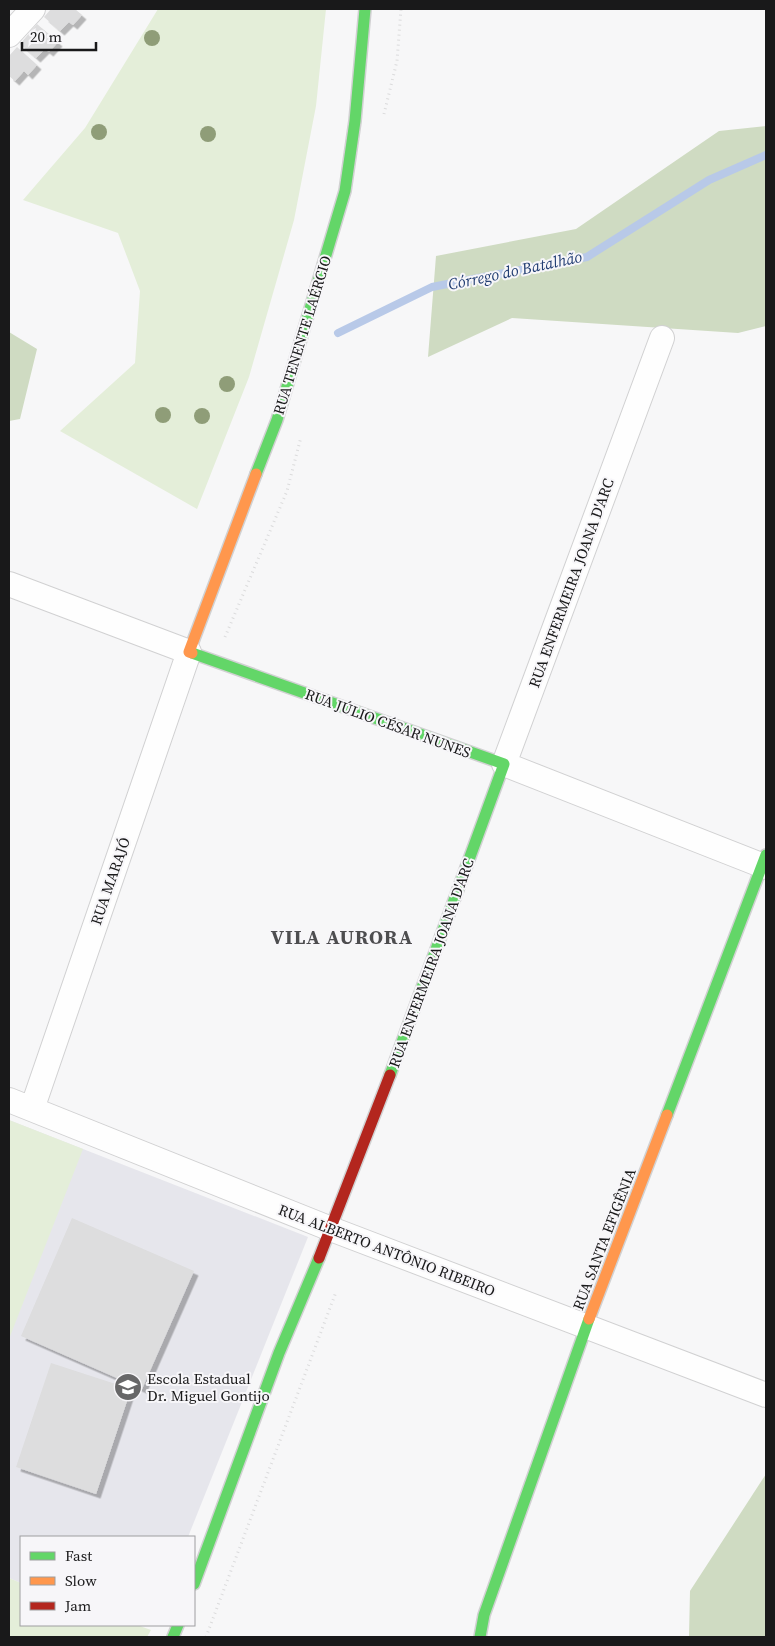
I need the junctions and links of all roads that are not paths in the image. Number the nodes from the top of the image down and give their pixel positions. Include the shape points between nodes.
1 (33, 9) edge
2 (365, 9) edge
3 (377, 9) edge
4 (9, 35) edge
5 (364, 38) junction
6 (662, 338) dead end
7 (9, 584) edge
8 (189, 652) junction
9 (504, 764) junction
10 (765, 862) edge
11 (9, 1100) edge
12 (32, 1110) junction
13 (331, 1229) junction
14 (586, 1327) junction
15 (766, 1395) edge
16 (195, 1581) edge
17 (480, 1637) edge

1 - 4 street
2 - 5 main road
3 - 5 street, RUA TENENTE LAÉRCIO
5 - 8 main road, RUA TENENTE LAÉRCIO via 345,191 277,420
6 - 9 street, RUA ENFERMEIRA JOANA D'ARC
7 - 8 street, RUA JÚLIO CÉSAR NUNES
8 - 9 main road, RUA JÚLIO CÉSAR NUNES
8 - 12 street, RUA MARAJÓ
9 - 10 street, RUA JÚLIO CÉSAR NUNES
9 - 13 main road, RUA ENFERMEIRA JOANA D'ARC
10 - 14 main road, RUA SANTA EFIGÊNIA
11 - 12 street, RUA ALBERTO ANTÔNIO RIBEIRO
12 - 13 street, RUA ALBERTO ANTÔNIO RIBEIRO
13 - 14 street, RUA ALBERTO ANTÔNIO RIBEIRO
13 - 16 main road, RUA ENFERMEIRA JOANA D'ARC via 279,1353
14 - 15 street, RUA ALBERTO ANTÔNIO RIBEIRO
14 - 17 main road, RUA SANTA EFIGÊNIA via 484,1615

